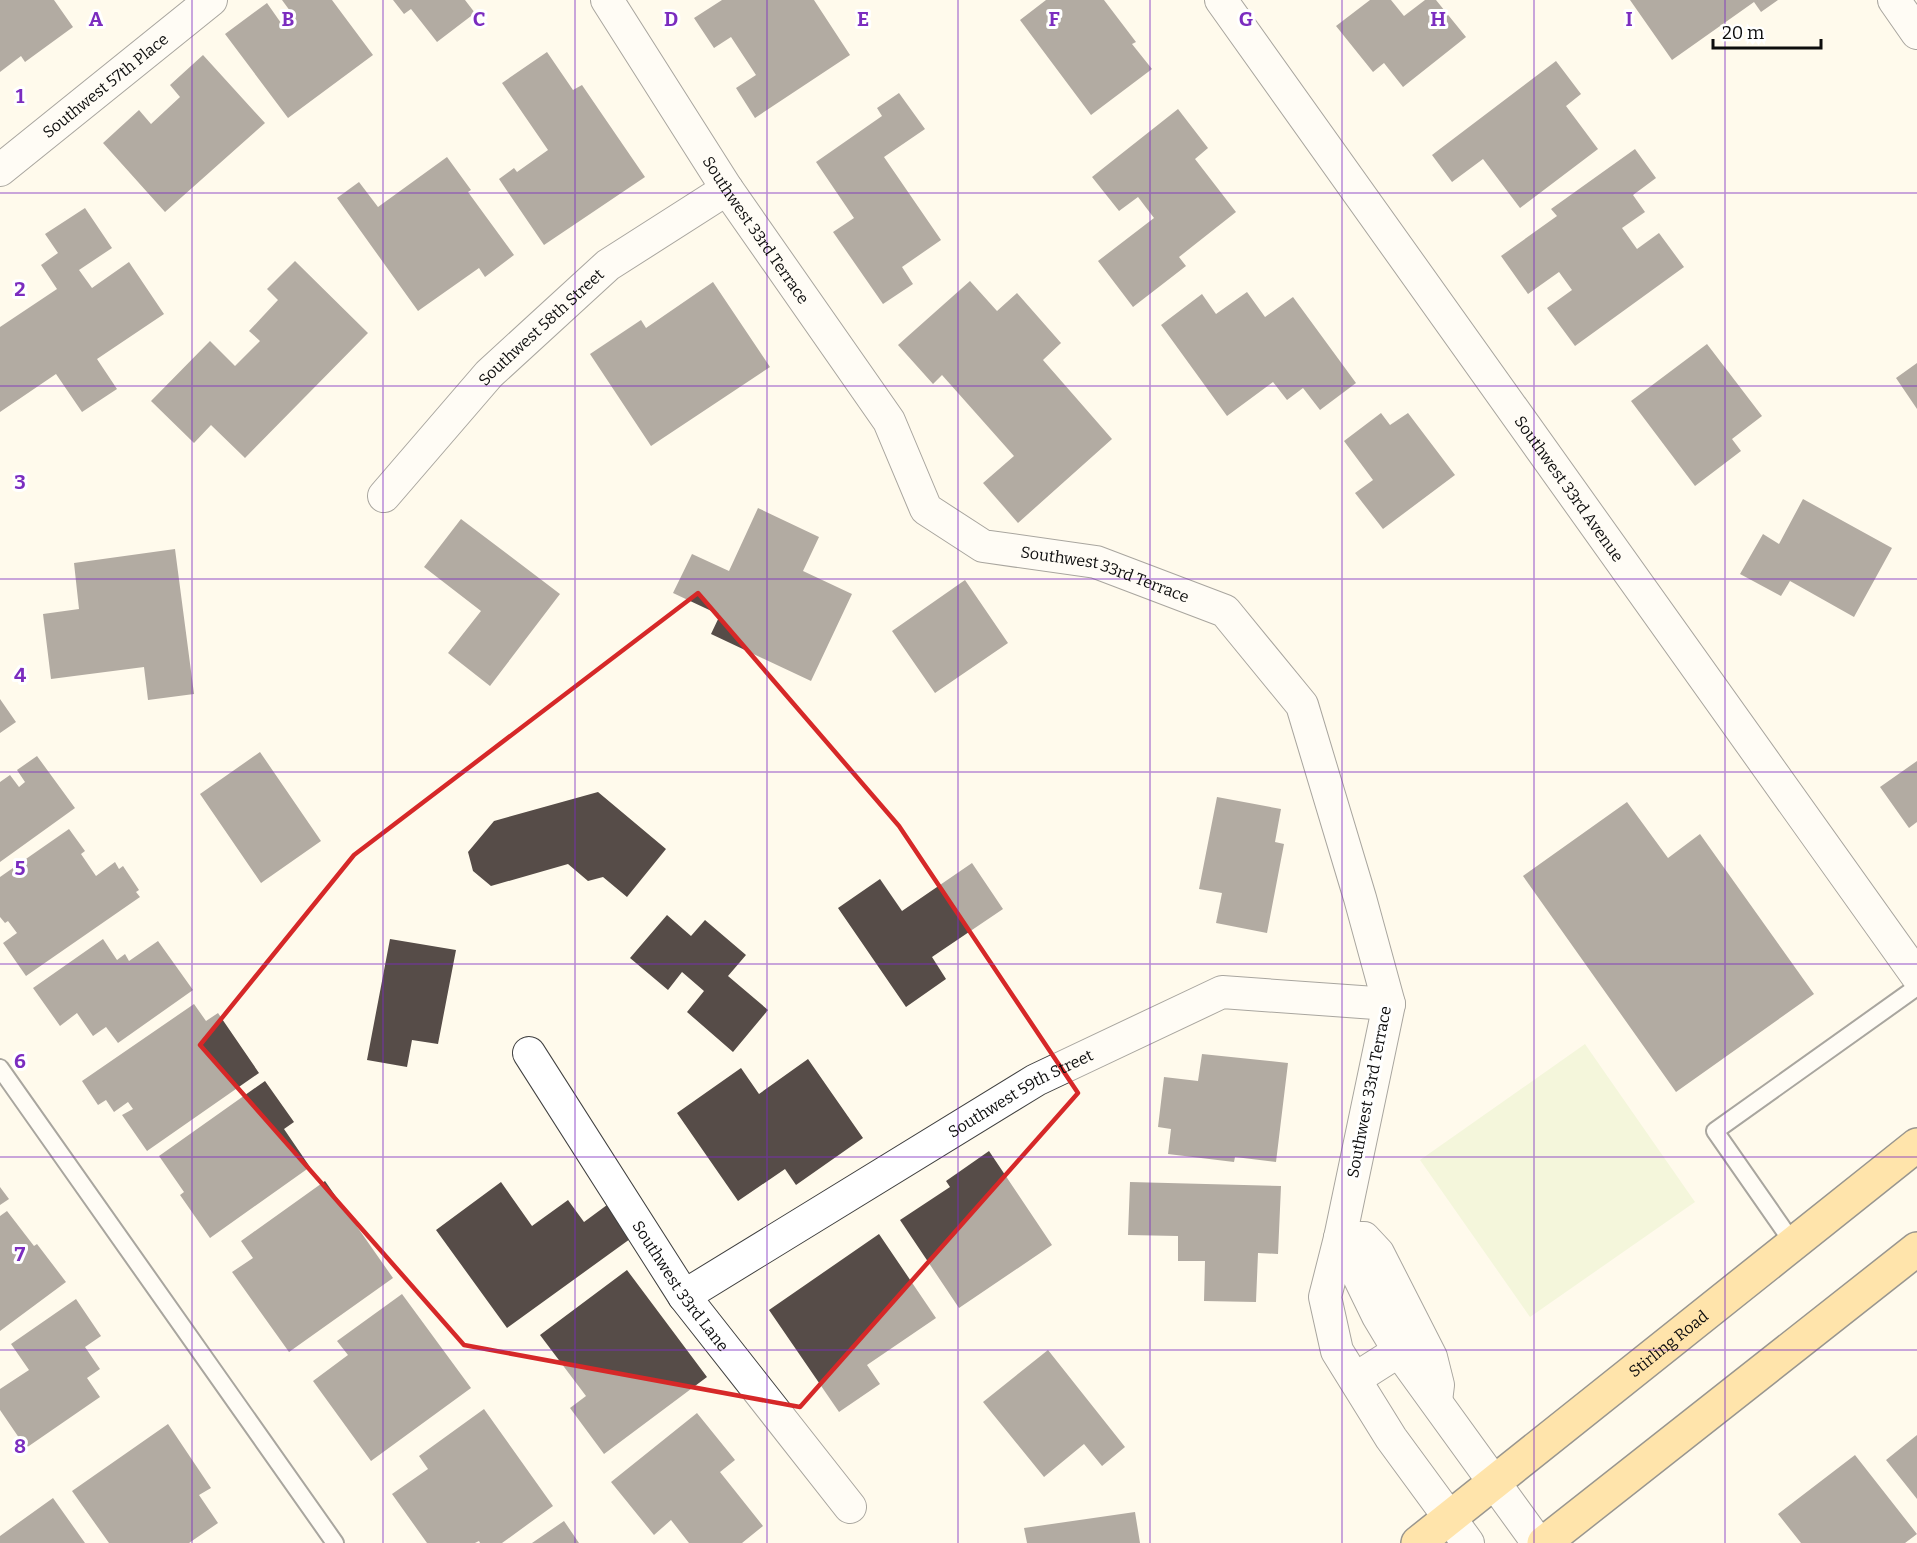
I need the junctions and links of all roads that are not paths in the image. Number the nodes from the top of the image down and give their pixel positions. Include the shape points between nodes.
1 (211, 0) edge
2 (607, 0) edge
3 (1221, 0) edge
4 (1894, 0) edge
5 (1917, 33) edge
6 (0, 170) edge
7 (727, 189) junction
8 (384, 496) dead end
9 (1917, 976) edge
10 (1917, 987) edge
11 (1389, 1004) junction
12 (529, 1053) dead end
13 (0, 1068) edge
14 (1917, 1145) edge
15 (1340, 1238) junction
16 (1792, 1243) junction
17 (1917, 1249) edge
18 (684, 1296) junction
19 (1399, 1351) junction
20 (1355, 1379) junction
21 (1436, 1403) junction
22 (1494, 1484) junction
23 (850, 1507) dead end
24 (1459, 1531) edge
25 (331, 1542) edge
26 (1418, 1543) edge
27 (1538, 1543) edge
28 (1544, 1543) edge

1 - 6 street, Southwest 57th Place
2 - 7 street, Southwest 33rd Terrace
3 - 9 street, Southwest 33rd Avenue
4 - 5 street
7 - 8 street, Southwest 58th Street via 608,265 489,374
7 - 11 street, Southwest 33rd Terrace via 890,421 926,509 982,546 1096,562 1225,611 1302,705
10 - 16 lane via 1715,1131
11 - 15 street, Southwest 33rd Terrace
11 - 18 street, Southwest 59th Street via 1222,992 1036,1080
12 - 18 street, Southwest 33rd Lane
13 - 25 lane
14 - 16 main road, Stirling Road
15 - 19 street
15 - 20 street, Southwest 33rd Terrace via 1325,1297 1337,1351
15 - 21 street via 1364,1238 1378,1253 1431,1357 1438,1385
16 - 22 main road, Stirling Road
17 - 28 main road
18 - 23 street, Southwest 33rd Lane
19 - 20 street
19 - 21 street
20 - 24 street, Southwest 33rd Terrace via 1391,1438
21 - 22 street
22 - 24 main road, Stirling Road
22 - 27 street
24 - 26 main road, Stirling Road

